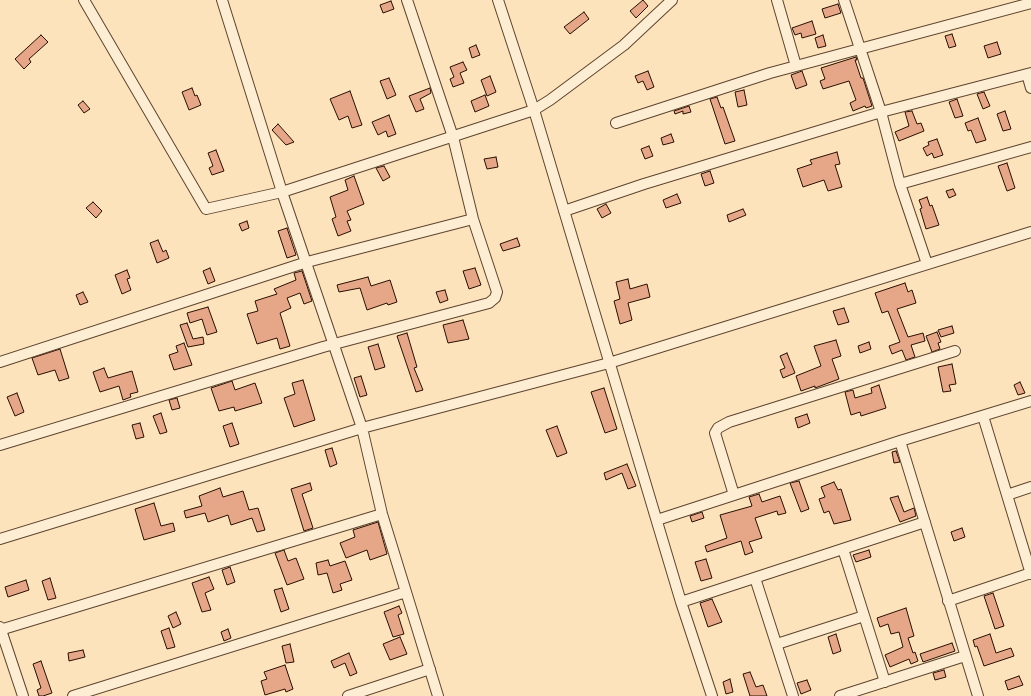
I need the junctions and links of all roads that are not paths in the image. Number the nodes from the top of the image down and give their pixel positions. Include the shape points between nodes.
1 (84, 0) edge
2 (222, 0) edge
3 (407, 0) edge
4 (498, 0) edge
5 (672, 0) edge
6 (777, 0) edge
7 (844, 0) edge
8 (1031, 3) edge
9 (859, 48) junction
10 (796, 66) junction
11 (1029, 74) edge
12 (1031, 88) edge
13 (534, 110) junction
14 (881, 112) junction
15 (616, 123) dead end
16 (454, 137) junction
17 (1031, 147) edge
18 (900, 184) junction
19 (282, 192) junction
20 (564, 211) junction
21 (473, 219) junction
22 (1031, 232) edge
23 (307, 262) junction
24 (927, 264) junction
25 (333, 344) junction
26 (955, 351) dead end
27 (0, 362) edge
28 (609, 363) junction
29 (1031, 401) edge
30 (983, 416) junction
31 (362, 428) junction
32 (900, 441) junction
33 (0, 445) edge
34 (1031, 487) edge
35 (734, 495) junction
36 (1007, 495) junction
37 (382, 514) junction
38 (657, 520) junction
39 (925, 522) junction
40 (0, 539) edge
41 (843, 549) junction
42 (1031, 573) edge
43 (755, 578) junction
44 (406, 592) junction
45 (948, 601) junction
46 (681, 602) junction
47 (864, 616) junction
48 (0, 629) edge
49 (777, 644) junction
50 (965, 656) junction
51 (430, 669) junction
52 (885, 682) junction
53 (367, 693) edge
54 (23, 696) edge
55 (73, 696) edge
56 (348, 696) edge
57 (438, 696) edge
58 (712, 696) edge
59 (793, 696) edge
60 (840, 696) edge
61 (978, 696) edge

1 - 19 street via 206,209
2 - 19 street
3 - 16 street
4 - 13 street
5 - 13 street via 624,45
6 - 10 street
7 - 9 street
8 - 9 street
9 - 10 street
9 - 14 street
10 - 15 street
11 - 12 street
11 - 14 street
13 - 16 street
13 - 20 street
14 - 18 street
14 - 20 street
16 - 19 street
16 - 21 street
17 - 18 street
18 - 24 street
19 - 23 street
20 - 28 street
21 - 23 street
21 - 25 street via 497,292 495,298 489,303
22 - 24 street
23 - 25 street
23 - 27 street
24 - 28 street
25 - 31 street
25 - 33 street
26 - 35 street via 729,422 718,428 715,432
28 - 31 street
28 - 38 street
29 - 30 street
30 - 32 street
30 - 36 street
31 - 37 street
31 - 40 street
32 - 35 street
32 - 39 street
34 - 36 street
35 - 38 street
36 - 42 street
37 - 44 street
37 - 48 street
38 - 46 street
39 - 41 street
39 - 45 street
41 - 43 street
41 - 47 street
42 - 45 street
43 - 46 street
43 - 49 street
44 - 51 street
44 - 55 street
45 - 50 street
46 - 58 street
47 - 49 street
47 - 52 street
48 - 54 street
49 - 59 street
50 - 52 street
50 - 61 street
51 - 53 street
51 - 57 street
52 - 60 street
53 - 56 street

